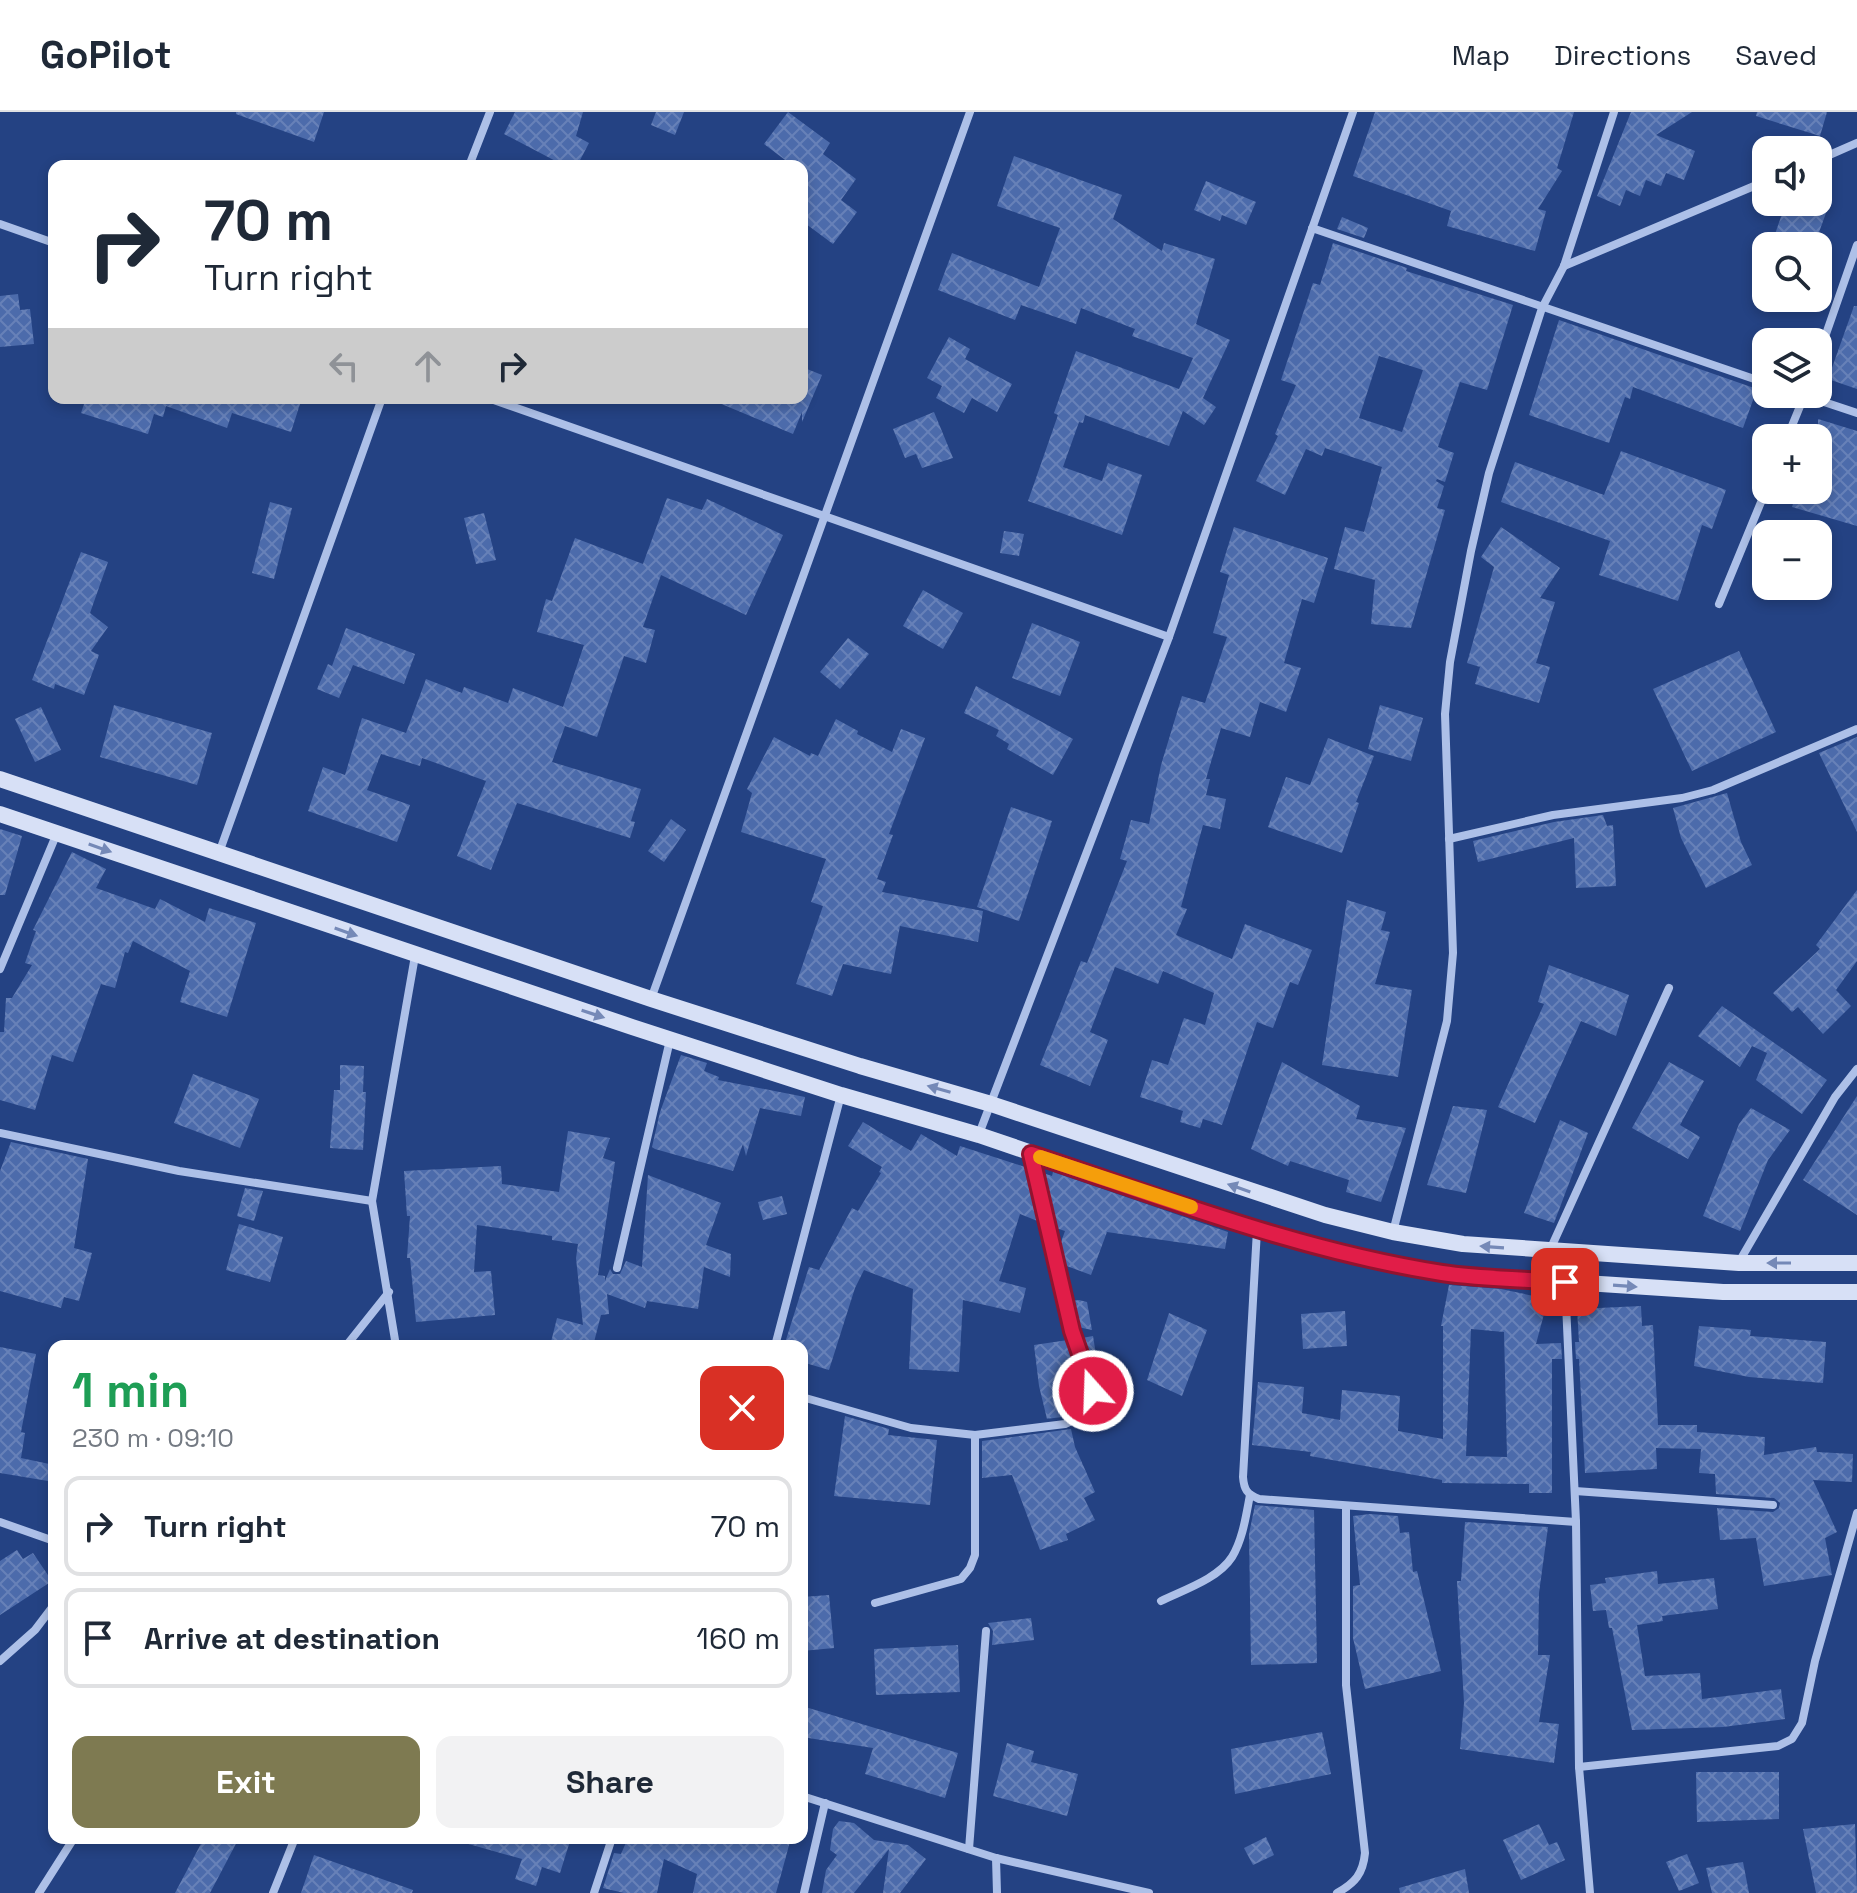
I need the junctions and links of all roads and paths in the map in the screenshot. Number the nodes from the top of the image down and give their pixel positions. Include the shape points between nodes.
1 (490, 112) edge
2 (970, 112) edge
3 (1353, 112) edge
4 (1614, 112) edge
5 (1857, 143) edge
6 (1832, 154) edge
7 (471, 160) edge
8 (1752, 187) edge
9 (0, 224) edge
10 (1312, 228) junction
11 (48, 241) edge
12 (1857, 245) edge
13 (1564, 266) junction
14 (1542, 308) junction
15 (1828, 328) edge
16 (1752, 378) edge
17 (380, 404) edge
18 (505, 404) edge
19 (1832, 405) edge
20 (1857, 413) edge
21 (1760, 504) edge
22 (824, 518) junction
23 (1719, 604) dead end
24 (1169, 637) junction
25 (1857, 729) edge
26 (0, 779) edge
27 (0, 814) edge
28 (57, 833) junction
29 (1449, 839) junction
30 (219, 853) junction
31 (415, 956) junction
32 (0, 969) edge
33 (1669, 988) dead end
34 (651, 999) junction
35 (670, 1040) junction
36 (1857, 1069) edge
37 (841, 1095) junction
38 (991, 1104) junction
39 (0, 1133) edge
40 (979, 1135) junction
41 (1031, 1154) junction
42 (372, 1201) junction
43 (1257, 1230) junction
44 (1393, 1232) junction
45 (1550, 1251) junction
46 (1739, 1263) junction
47 (1857, 1263) edge
48 (617, 1268) dead end
49 (1565, 1282) junction
50 (389, 1292) junction
51 (1857, 1292) edge
52 (351, 1340) edge
53 (395, 1340) edge
54 (777, 1340) edge
55 (808, 1399) edge
56 (975, 1435) junction
57 (1575, 1491) junction
58 (1250, 1495) junction
59 (1773, 1505) dead end
60 (1346, 1507) junction
61 (1857, 1513) edge
62 (0, 1522) edge
63 (1576, 1522) junction
64 (48, 1539) edge
65 (1161, 1601) dead end
66 (875, 1603) dead end
67 (48, 1613) edge
68 (986, 1631) dead end
69 (0, 1661) edge
70 (1579, 1767) junction
71 (808, 1798) edge
72 (825, 1803) junction
73 (70, 1844) edge
74 (293, 1844) edge
75 (610, 1844) edge
76 (969, 1849) junction
77 (996, 1858) junction
78 (39, 1893) edge
79 (273, 1893) edge
80 (594, 1893) edge
81 (804, 1893) edge
82 (997, 1893) edge
83 (1149, 1893) edge
84 (1337, 1893) edge
85 (1590, 1893) edge

1 - 7 street
2 - 22 street
3 - 10 street
4 - 13 street
5 - 6 street
8 - 13 street
9 - 11 street
10 - 14 street
10 - 24 street
12 - 15 street
13 - 14 street
14 - 16 street
14 - 29 street via 1489,473 1450,662 1445,714
17 - 30 street
18 - 22 street
19 - 20 street
21 - 23 street
22 - 24 street
22 - 34 street
24 - 38 street
25 - 29 street via 1713,790 1553,815
26 - 30 main road
27 - 28 main road
28 -> 31 main road
28 - 32 street
29 - 44 street via 1453,953 1447,1021
30 - 34 main road
31 -> 35 main road
31 - 42 street
33 - 45 street
38 -> 34 main road
35 - 37 main road
35 - 48 street
36 - 46 street via 1835,1097
37 - 40 main road
37 - 54 street
38 - 40 street
44 -> 38 main road via 1266,1197
39 - 42 street via 179,1171
40 - 41 main road
41 - 43 main road
41 - 56 street via 1094,1405 1065,1424
42 - 50 street
43 - 49 main road via 1446,1274
43 - 58 street via 1243,1477
45 -> 44 main road
45 - 46 main road
47 -> 46 main road
49 -> 51 main road via 1723,1292
49 - 57 street
50 - 52 street
50 - 53 street
55 - 56 street via 911,1428
56 - 66 street via 975,1555 970,1568 961,1579
57 - 59 street
57 - 63 street
58 - 60 street
58 - 65 street via 1231,1558 1216,1573
60 - 63 street
60 - 84 street via 1346,1685 1365,1853 1363,1872
61 - 70 street via 1802,1723 1792,1739 1778,1746
62 - 64 street
63 - 70 street
67 - 69 street
68 - 76 street
70 - 85 street
71 - 72 street
72 - 76 street
72 - 81 street
73 - 78 street
74 - 79 street
75 - 80 street
76 - 77 street
77 - 82 street
77 - 83 street

